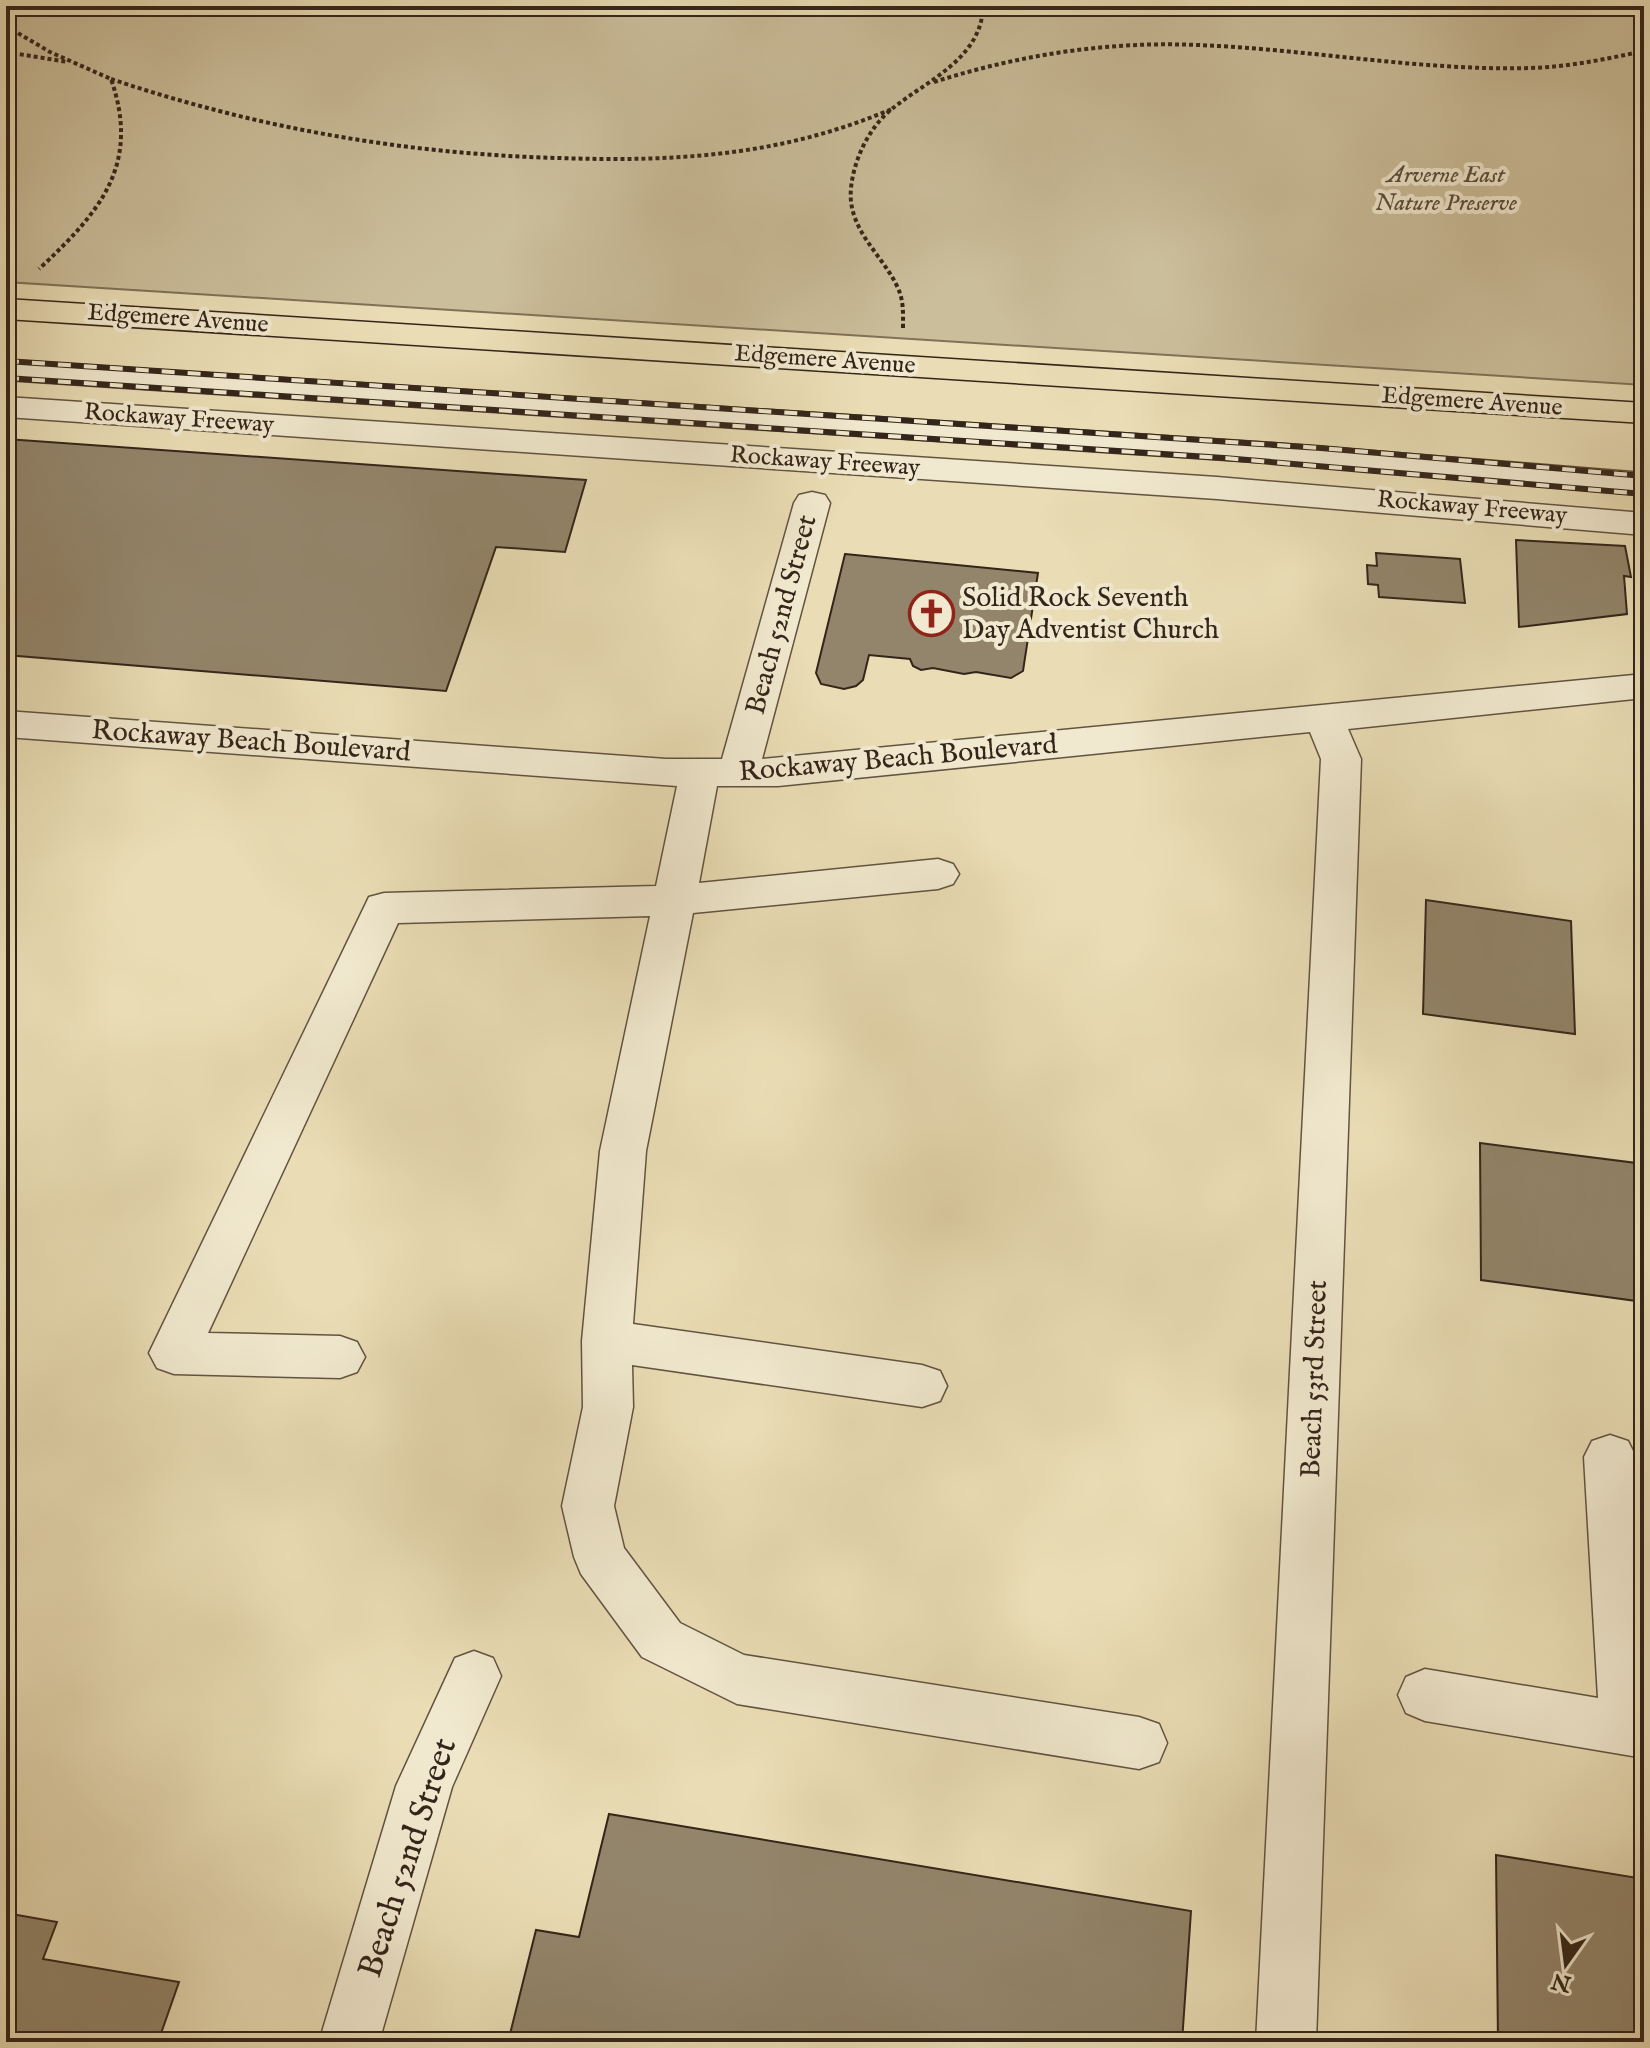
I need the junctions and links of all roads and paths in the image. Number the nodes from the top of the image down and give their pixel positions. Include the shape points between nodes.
1 (983, 6) edge
2 (6, 26) edge
3 (1644, 51) edge
4 (6, 52) edge
5 (75, 63) junction
6 (111, 79) junction
7 (934, 82) junction
8 (892, 109) junction
9 (31, 277) dead end
10 (6, 309) edge
11 (902, 331) dead end
12 (6, 370) edge
13 (6, 407) edge
14 (1644, 413) edge
15 (1644, 484) edge
16 (812, 503) dead end
17 (1644, 524) edge
18 (1644, 686) edge
19 (1324, 719) junction
20 (6, 724) edge
21 (719, 774) junction
22 (938, 874) dead end
23 (673, 900) junction
24 (607, 1341) junction
25 (340, 1357) dead end
26 (922, 1386) dead end
27 (1610, 1457) dead end
28 (474, 1676) dead end
29 (1425, 1695) dead end
30 (1635, 1730) edge
31 (1139, 1743) dead end
32 (349, 2042) edge
33 (1286, 2042) edge

1 - 7 path via 978,29
2 - 5 path
3 - 7 path via 1587,63 1493,70 1227,47 1130,46 1001,61
4 - 5 path
5 - 6 path
6 - 8 path via 305,132 382,145 529,158 736,154 817,137
6 - 9 path via 125,124 117,170 88,218
7 - 8 path
8 - 11 path via 862,148 852,175 851,201 865,243 899,287 906,311
10 - 14 main road, Edgemere Avenue
12 - 15 street, Rockaway Freeway via 1272,453
13 - 17 street, Rockaway Freeway via 1217,488
16 - 21 street, Beach 52nd Street
18 - 19 street, Rockaway Beach Boulevard
19 - 21 street, Rockaway Beach Boulevard via 816,771
19 - 33 street, Beach 53rd Street via 1341,771
20 - 21 street, Rockaway Beach Boulevard
21 - 23 street, Beach 52nd Street
22 - 23 street
23 - 24 street, Beach 52nd Street via 623,1151
23 - 25 street via 384,908 174,1353
24 - 26 street
24 - 31 street, Beach 52nd Street via 608,1407 588,1506 600,1557 661,1640 737,1679
27 - 30 street
28 - 32 street, Beach 52nd Street via 424,1786
29 - 30 street

